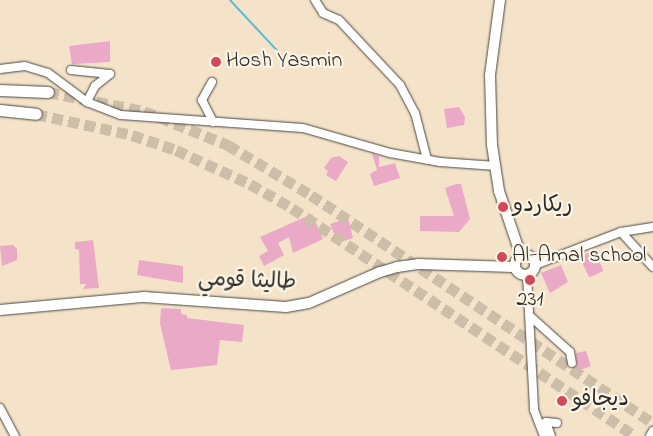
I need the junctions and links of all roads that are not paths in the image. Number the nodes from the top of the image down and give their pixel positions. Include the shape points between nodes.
1 (314, 0) edge
2 (500, 0) edge
3 (0, 69) edge
4 (71, 70) dead end
5 (212, 82) dead end
6 (0, 90) edge
7 (48, 92) tunnel mouth
8 (87, 102) junction
9 (0, 110) edge
10 (36, 114) tunnel mouth
11 (213, 122) junction
12 (427, 159) junction
13 (496, 166) junction
14 (653, 228) edge
15 (621, 232) junction
16 (521, 256) junction
17 (535, 265) junction
18 (515, 267) junction
19 (653, 267) edge
20 (527, 275) junction
21 (0, 310) edge
22 (531, 317) junction
23 (572, 363) dead end
24 (0, 408) edge
25 (557, 423) dead end
26 (653, 431) edge
27 (15, 436) edge
28 (544, 436) edge
29 (551, 436) edge
30 (650, 436) edge

1 - 12 street via 323,14 339,20 400,85 415,113
2 - 13 main road via 490,75
3 - 8 street via 25,66 48,73
4 - 8 street via 110,74 95,86
5 - 11 street via 202,100
6 - 7 highway
8 - 11 street via 121,115
9 - 10 highway
11 - 12 street via 318,131 373,149
12 - 13 street
13 - 16 main road via 499,191
14 - 15 street
15 - 17 street
15 - 19 street
16 - 17 main road via 531,257
16 - 18 main road
17 - 20 main road
18 - 20 main road
18 - 21 main road, طاليثا قومي via 418,264 397,267 309,303 286,307 144,297
20 - 22 street
22 - 23 street via 570,352
22 - 28 street via 534,410
24 - 27 street
25 - 29 street via 546,422
26 - 30 street

